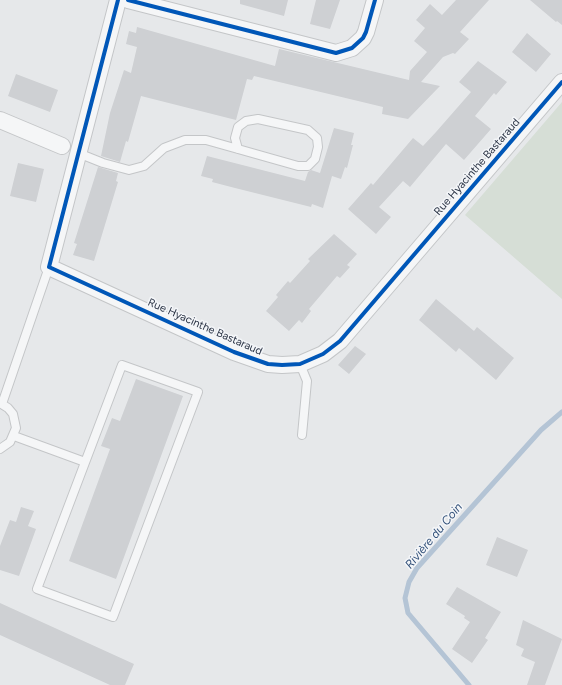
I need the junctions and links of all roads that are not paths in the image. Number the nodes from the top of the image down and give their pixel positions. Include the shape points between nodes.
1 (118, 0) edge
2 (128, 0) edge
3 (375, 0) edge
4 (562, 82) edge
5 (0, 120) edge
6 (62, 146) dead end
7 (238, 149) junction
8 (78, 153) junction
9 (49, 267) junction
10 (300, 364) junction
11 (1, 404) edge
12 (302, 435) dead end
13 (14, 436) junction
14 (0, 449) edge
15 (85, 462) junction

1 - 8 street
2 - 3 street via 336,53 352,48 363,38
4 - 10 street, Rue Hyacinthe Bastaraud via 340,341 323,354
5 - 6 street
7 - 7 lane via 298,166 308,166 314,159 318,146 317,138 308,130 258,119 246,121 238,127 234,138
7 - 8 lane via 206,140 185,140 164,148 144,166 130,170 103,164
8 - 9 street
9 - 10 street, Rue Hyacinthe Bastaraud via 234,352 268,364
9 - 11 lane
10 - 12 lane via 307,381
11 - 13 lane via 13,414 16,428
13 - 14 lane
13 - 15 lane
15 - 15 lane via 122,365 198,392 113,617 37,589

